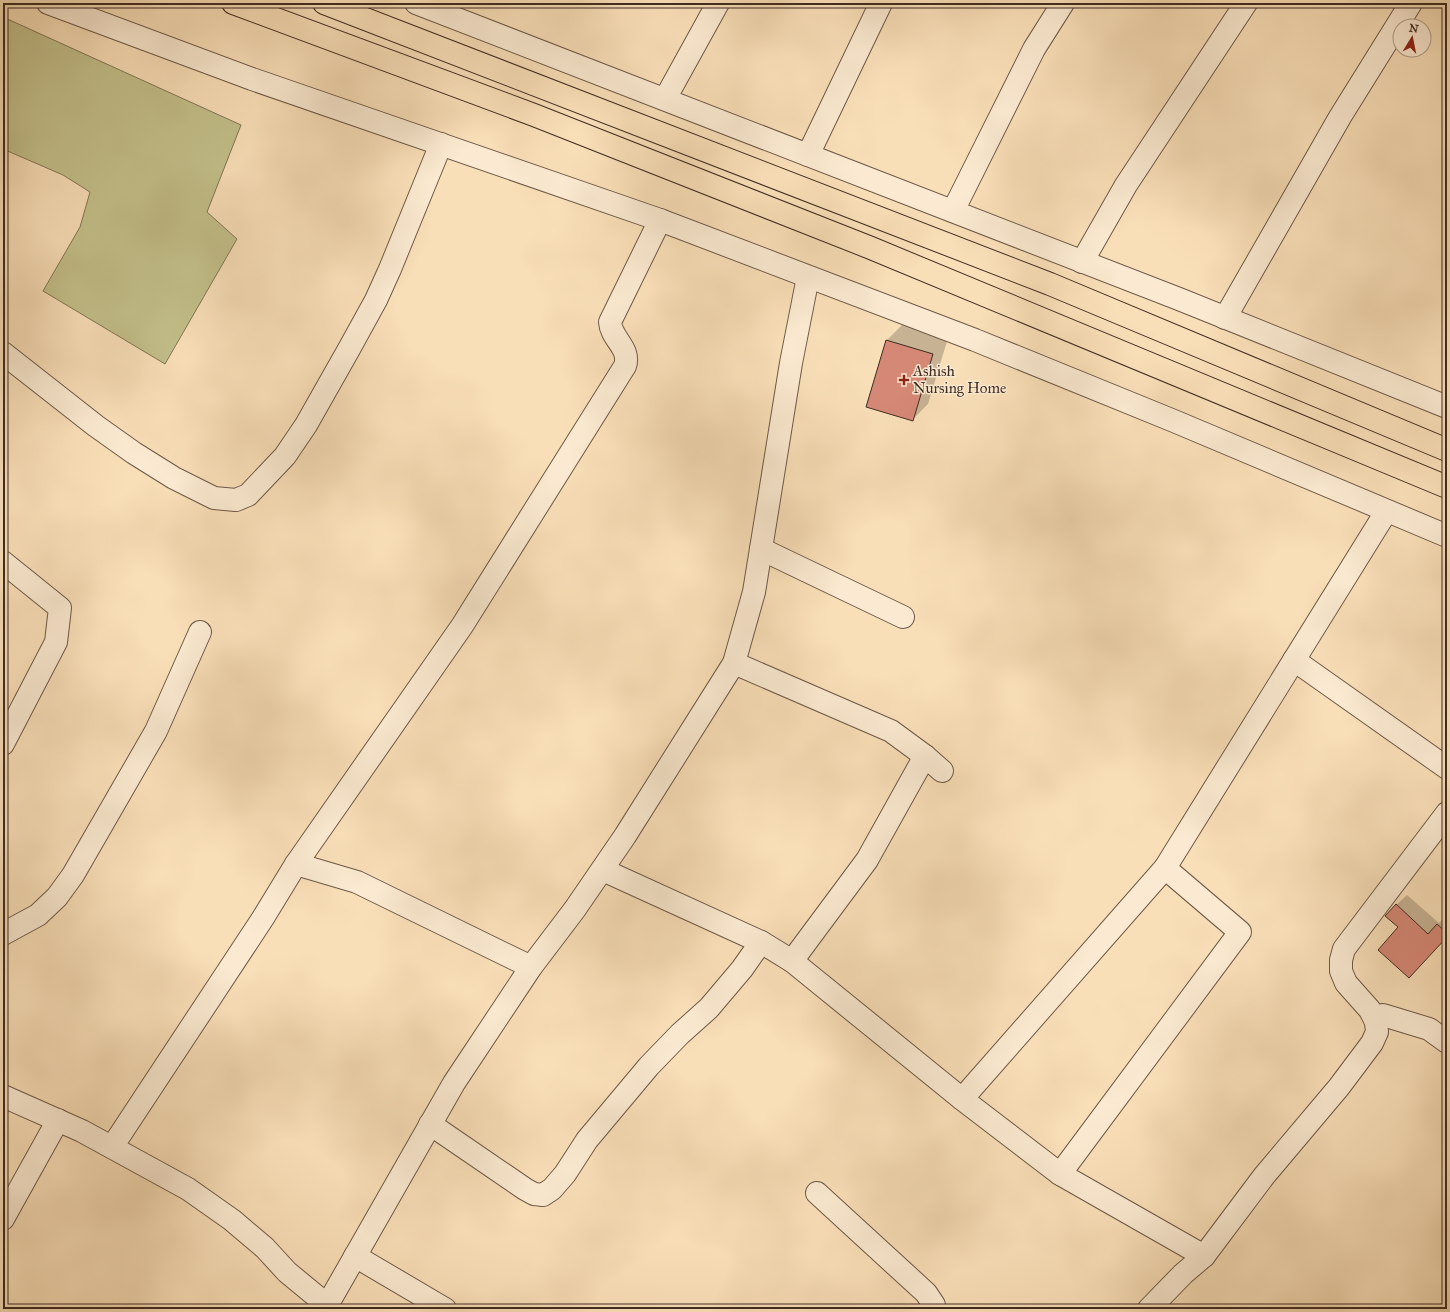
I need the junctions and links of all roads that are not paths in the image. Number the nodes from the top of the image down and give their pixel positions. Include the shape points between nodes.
1 (48, 3) edge
2 (233, 3) edge
3 (324, 3) edge
4 (416, 3) edge
5 (718, 3) edge
6 (881, 3) edge
7 (1064, 3) edge
8 (1246, 3) edge
9 (1410, 3) edge
10 (444, 8) edge
11 (666, 99) junction
12 (441, 144) junction
13 (808, 155) junction
14 (953, 211) junction
15 (660, 220) junction
16 (1082, 262) junction
17 (808, 277) junction
18 (1225, 318) junction
19 (3, 353) edge
20 (1447, 407) edge
21 (1447, 450) edge
22 (1447, 487) edge
23 (1386, 512) junction
24 (1447, 536) edge
25 (761, 549) junction
26 (3, 562) edge
27 (903, 617) dead end
28 (200, 632) dead end
29 (1294, 660) junction
30 (734, 663) junction
31 (3, 744) edge
32 (925, 756) junction
33 (1447, 768) edge
34 (942, 771) dead end
35 (1447, 813) edge
36 (296, 864) junction
37 (1165, 868) junction
38 (603, 870) junction
39 (3, 934) edge
40 (761, 942) junction
41 (792, 961) junction
42 (532, 967) junction
43 (1376, 1022) junction
44 (1447, 1042) edge
45 (3, 1096) edge
46 (962, 1098) junction
47 (58, 1120) junction
48 (430, 1124) junction
49 (112, 1147) junction
50 (1060, 1174) junction
51 (817, 1193) dead end
52 (3, 1219) edge
53 (355, 1256) junction
54 (1204, 1256) junction
55 (326, 1307) edge
56 (444, 1309) edge
57 (934, 1309) edge
58 (1149, 1309) edge

1 - 12 street via 252,79
2 - 22 highway via 534,115 871,248
3 - 21 highway via 1050,284
4 - 10 street
5 - 11 street
6 - 13 street
7 - 14 street via 1034,49
8 - 16 street via 1126,185
9 - 18 street via 1336,124
10 - 11 street
11 - 13 street
12 - 15 street
12 - 19 street via 376,300 306,425 285,456 248,495 236,500 214,498 174,478 96,426
13 - 14 street
14 - 16 street
15 - 17 street
15 - 36 street via 610,322 612,333 626,352 625,366 462,626
16 - 18 street
17 - 23 street via 975,340
17 - 25 street via 791,363
18 - 20 street
23 - 24 street
23 - 29 street
25 - 27 street
25 - 30 street via 754,592
26 - 31 street via 60,608 56,642
28 - 39 street via 156,731 73,875 57,897 38,915
29 - 33 street
29 - 37 street
30 - 32 street via 891,731
30 - 38 street
32 - 34 street
32 - 41 street via 867,860
35 - 43 street via 1344,949 1341,971 1346,983 1370,1010
36 - 42 street via 357,882
36 - 49 street
37 - 46 street
37 - 50 street via 1240,932
38 - 40 street
38 - 42 street
40 - 41 street
40 - 48 street via 709,1008 649,1066 587,1140 561,1179 543,1195 525,1189
41 - 46 street
42 - 48 street via 482,1040
43 - 44 street via 1383,1015 1429,1029
43 - 54 street via 1377,1032 1363,1057 1264,1176
45 - 47 street
46 - 50 street
47 - 49 street
47 - 52 street
48 - 53 street
49 - 55 street via 188,1189 232,1220
50 - 54 street
51 - 57 street via 926,1293
53 - 55 street
53 - 56 street
54 - 58 street

